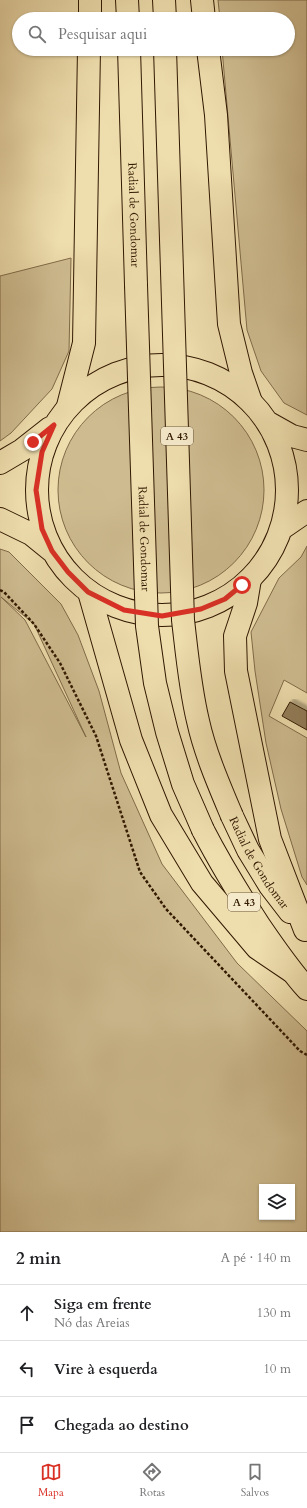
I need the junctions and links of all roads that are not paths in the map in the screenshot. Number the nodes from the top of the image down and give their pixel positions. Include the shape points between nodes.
1 (90, 0) edge
2 (127, 0) edge
3 (164, 0) edge
4 (202, 0) edge
5 (90, 12) edge
6 (128, 12) edge
7 (164, 12) edge
8 (203, 12) edge
9 (89, 56) edge
10 (129, 56) edge
11 (166, 56) edge
12 (209, 56) edge
13 (251, 402) junction
14 (68, 406) junction
15 (267, 422) junction
16 (54, 425) junction
17 (307, 440) edge
18 (0, 463) edge
19 (307, 511) edge
20 (0, 520) edge
21 (281, 529) junction
22 (52, 551) junction
23 (250, 579) junction
24 (88, 592) junction
25 (306, 931) edge
26 (291, 971) junction
27 (307, 989) edge

1 - 5 main road
2 - 6 main road
3 - 7 main road
4 - 8 main road
9 - 14 main road via 84,343
10 - 26 main road, Radial de Gondomar / A 43, bridge via 147,626 155,684 183,784 203,830 241,898
11 - 25 main road, Radial de Gondomar / A 43, bridge via 183,620 189,674 198,722 232,816 248,850 270,886
12 - 13 main road via 216,114 229,324
13 - 14 main road via 235,388 199,371 161,365 122,371 87,389
13 - 15 main road
14 - 16 main road
15 - 17 main road via 292,436
15 - 21 main road via 280,451 287,490
16 - 18 main road via 22,450
16 - 22 main road via 42,452 36,490 42,529
19 - 21 main road
20 - 22 main road via 31,534
21 - 23 main road via 264,564
22 - 24 main road
23 - 24 main road via 225,599 201,609 162,616 124,610
23 - 25 main road via 246,603 235,636 236,671 270,838
24 - 26 main road via 131,740 161,815 202,883 257,948
26 - 27 main road, Radial de Gondomar / A 43

